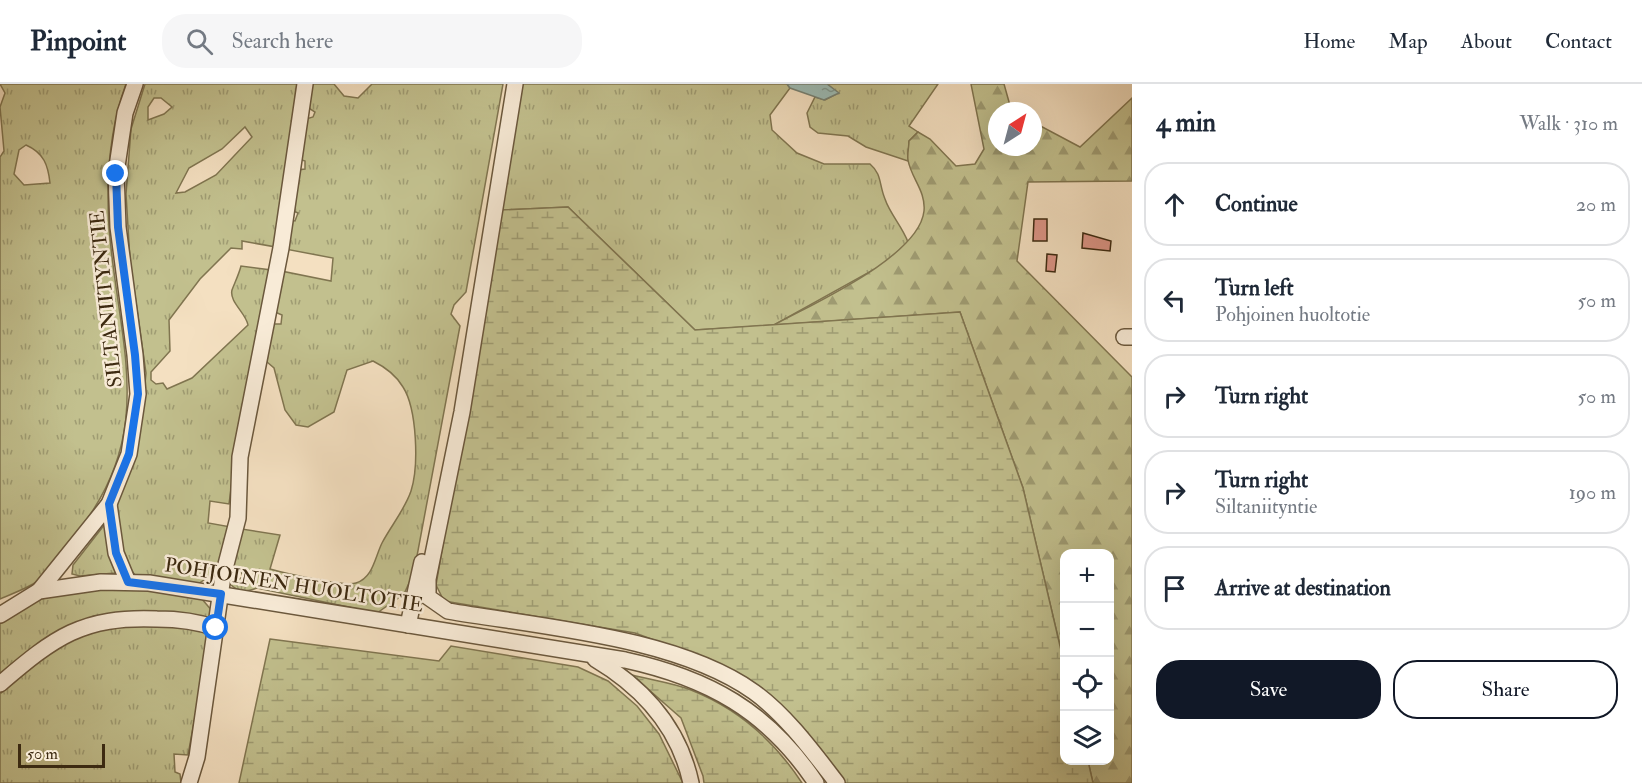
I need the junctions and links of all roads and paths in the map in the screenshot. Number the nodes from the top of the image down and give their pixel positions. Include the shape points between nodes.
1 (135, 84) edge
2 (305, 84) edge
3 (507, 84) edge
4 (515, 84) edge
5 (109, 504) junction
6 (128, 582) junction
7 (39, 591) junction
8 (221, 594) junction
9 (0, 615) edge
10 (408, 625) junction
11 (216, 628) junction
12 (587, 654) junction
13 (0, 684) edge
14 (189, 783) edge
15 (691, 783) edge
16 (816, 783) edge
17 (837, 783) edge

1 - 5 lane, SILTANIITYNTIE via 125,113 116,174 118,227 138,394 129,454
2 - 8 lane via 281,248 240,457 238,518
3 - 10 lane via 469,320
4 - 17 lane via 464,403 428,579 429,597 448,611 620,640 719,671 755,692 777,712
5 - 6 lane via 116,553
5 - 7 lane, SILTANIITYNTIE
6 - 7 lane, POHJOINEN HUOLTOTIE via 74,584
6 - 8 lane, POHJOINEN HUOLTOTIE
7 - 9 lane, POHJOINEN HUOLTOTIE
8 - 10 lane, POHJOINEN HUOLTOTIE
8 - 11 lane
10 - 12 lane, POHJOINEN HUOLTOTIE
11 - 13 lane via 199,621 163,619 97,622 60,637
11 - 14 lane via 197,757
12 - 15 lane, POHJOINEN HUOLTOTIE via 645,695 681,751
12 - 16 lane, POHJOINEN HUOLTOTIE via 662,668 723,694 778,736

